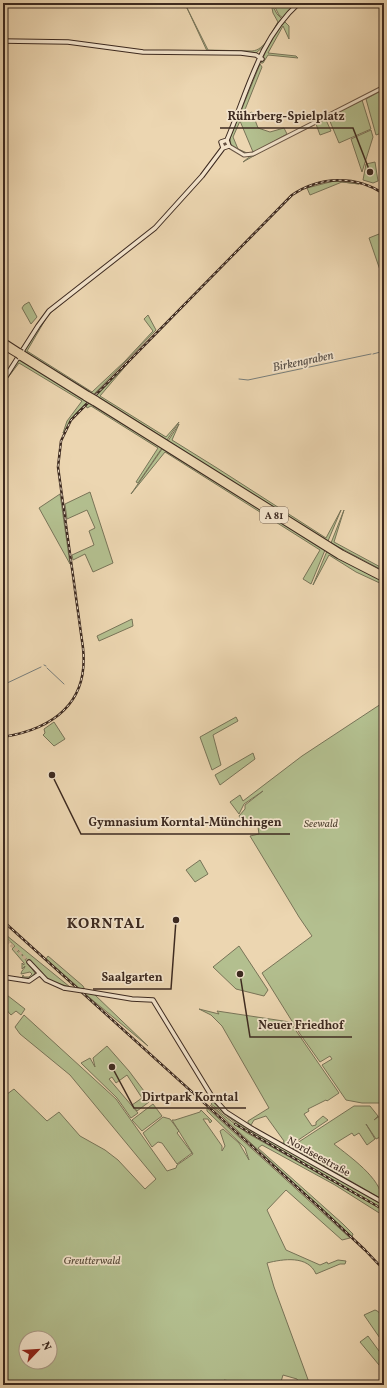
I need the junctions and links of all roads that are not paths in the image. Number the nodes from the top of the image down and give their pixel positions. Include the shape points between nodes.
1 (299, 3) edge
2 (3, 41) edge
3 (269, 41) junction
4 (259, 57) junction
5 (384, 87) edge
6 (227, 140) junction
7 (229, 146) junction
8 (223, 148) junction
9 (3, 341) edge
10 (3, 346) edge
11 (20, 354) junction
12 (3, 381) edge
13 (167, 447) junction
14 (384, 575) edge
15 (384, 579) edge
16 (28, 962) tunnel mouth
17 (39, 974) junction
18 (3, 977) edge
19 (384, 1203) edge

1 - 3 main road via 285,17
2 - 4 main road via 77,42 143,52 251,54
3 - 4 main road
3 - 4 main road
4 - 6 main road
5 - 7 street via 253,154 244,154
6 - 7 main road
6 - 8 main road via 221,142
7 - 8 main road
8 - 11 main road via 202,176 155,228 49,311
9 - 11 highway, A 81
10 - 11 highway, A 81
11 - 12 main road
11 - 13 highway, A 81, bridge
13 - 14 highway, A 81 via 342,553
13 - 15 highway, A 81 via 339,556
16 - 17 main road
17 - 18 main road via 30,981
17 - 19 main road, Nordseestraße, bridge via 64,988 132,999 150,999 156,1003 214,1099 226,1112

